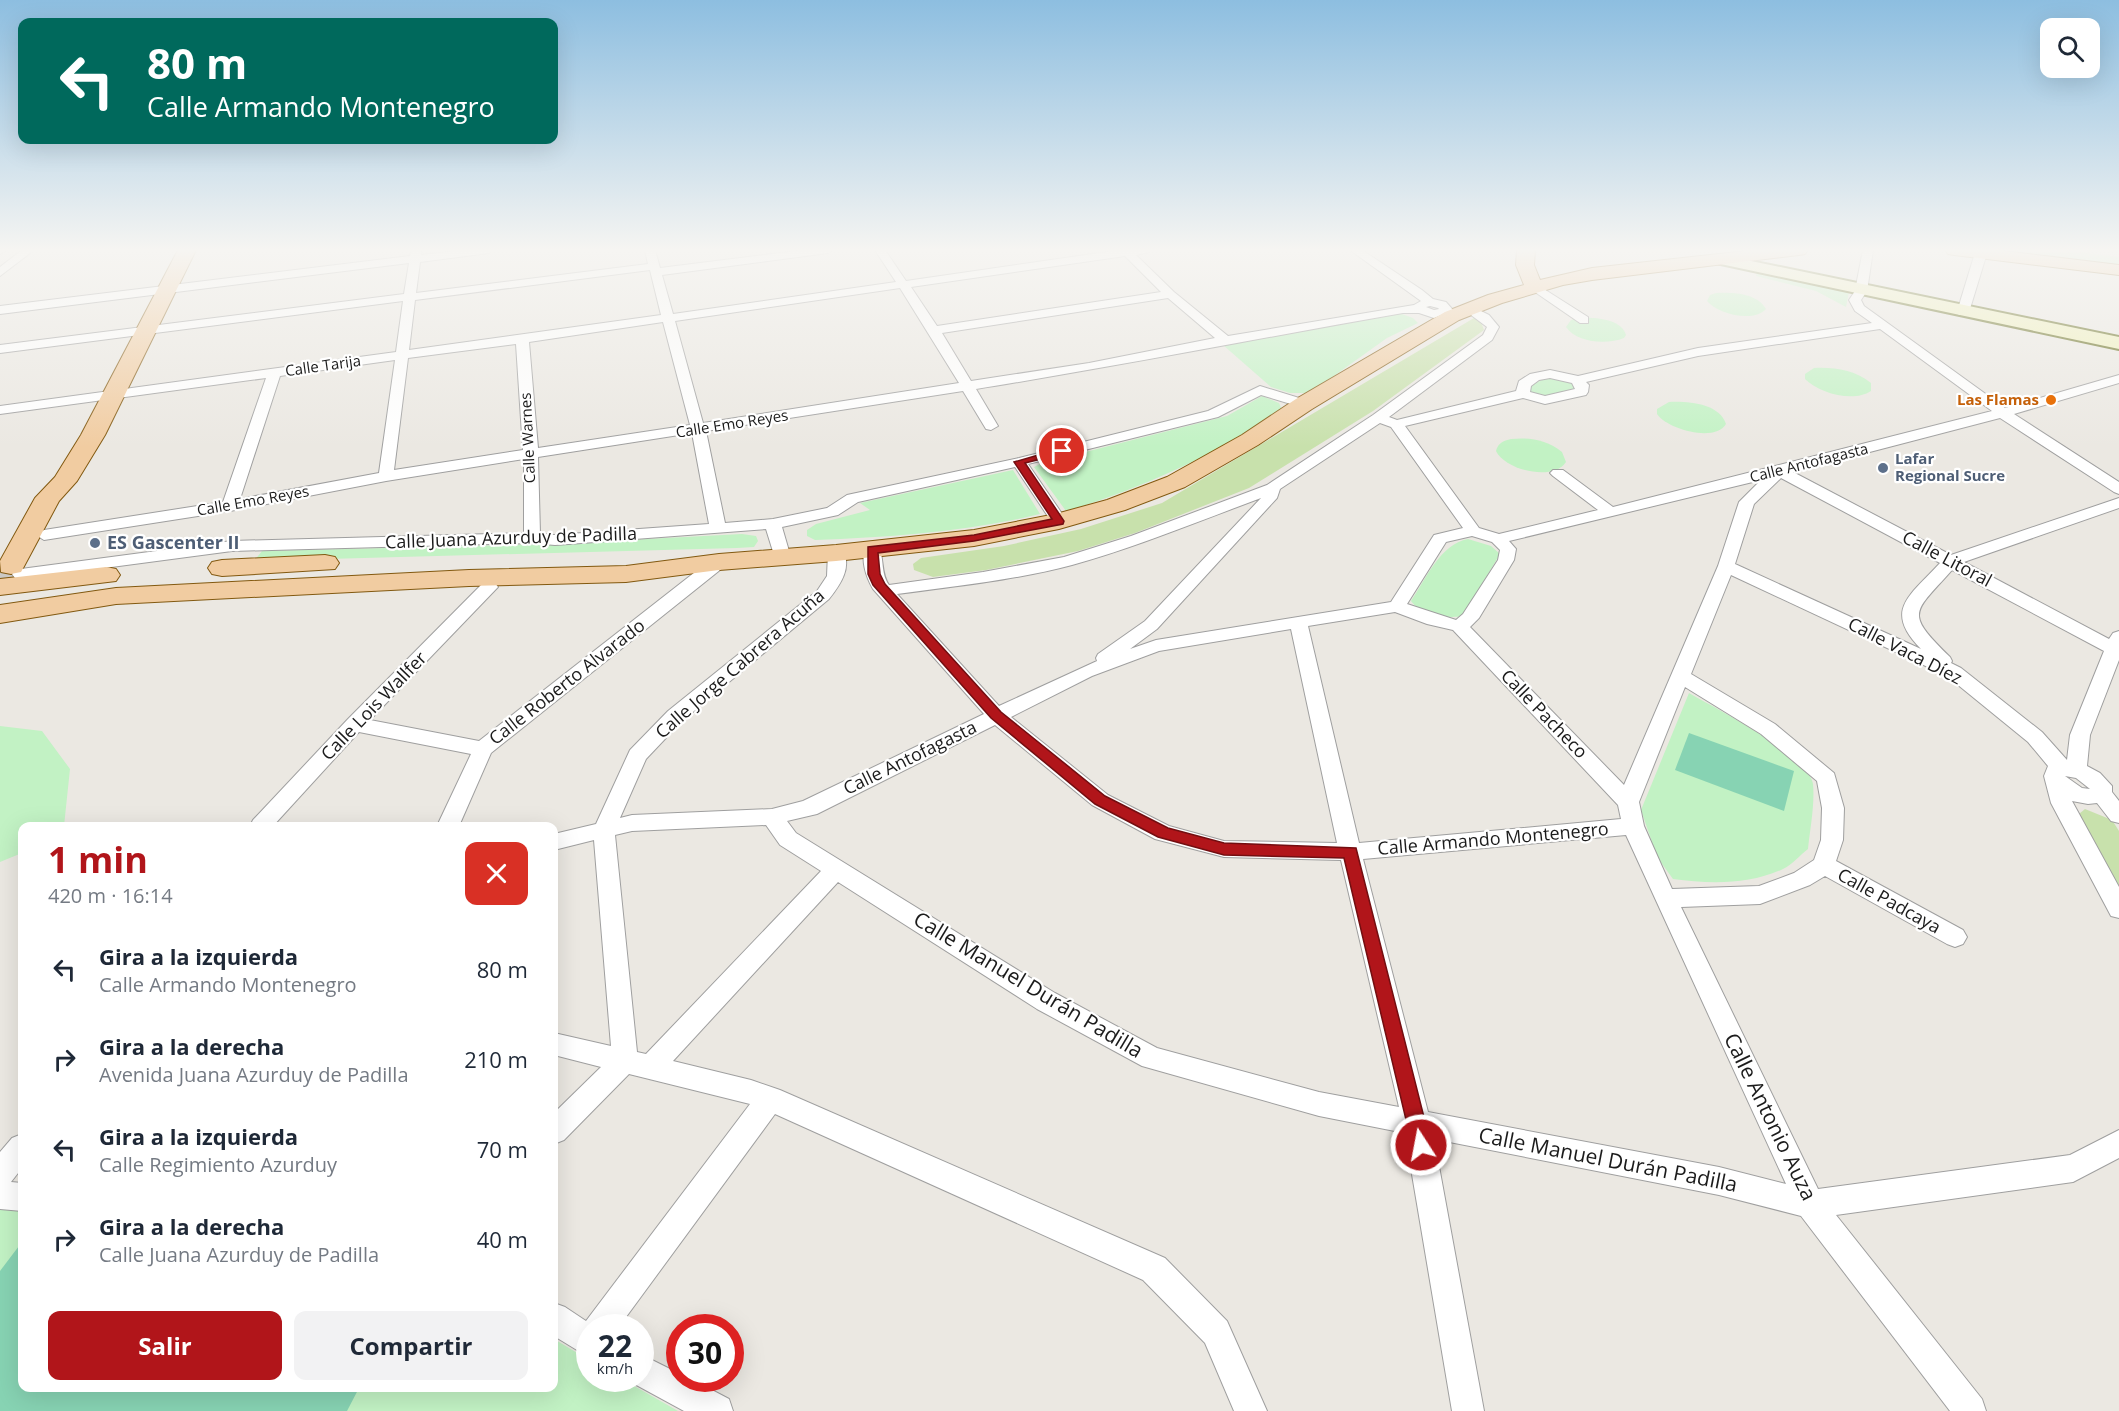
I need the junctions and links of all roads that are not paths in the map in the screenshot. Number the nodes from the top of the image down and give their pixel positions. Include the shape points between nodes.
1 (155, 316) edge
2 (264, 316) edge
3 (407, 316) edge
4 (668, 316) joint
5 (924, 316) edge
6 (1027, 316) edge
7 (1196, 316) edge
8 (1364, 316) edge
9 (1427, 316) edge
10 (1481, 316) edge
11 (1578, 316) edge
12 (1870, 316) edge
13 (1982, 316) edge
14 (1584, 320) dead end
15 (1882, 325) junction
16 (934, 330) junction
17 (147, 331) junction
18 (522, 339) junction
19 (1225, 340) junction
20 (2119, 343) edge
21 (0, 349) edge
22 (1707, 351) junction
23 (402, 355) junction
24 (1724, 362) dead end
25 (274, 373) junction
26 (2119, 379) edge
27 (1577, 380) junction
28 (2103, 384) junction
29 (965, 386) junction
30 (2119, 390) edge
31 (1523, 394) junction
32 (111, 396) junction
33 (1304, 404) junction
34 (0, 410) edge
35 (2003, 413) junction
36 (1378, 418) junction
37 (1396, 424) junction
38 (991, 426) dead end
39 (698, 429) junction
40 (531, 454) junction
41 (1019, 462) junction
42 (1779, 471) junction
43 (1558, 473) dead end
44 (386, 476) junction
45 (65, 481) junction
46 (1272, 488) junction
47 (2119, 489) edge
48 (2119, 503) edge
49 (230, 506) junction
50 (1610, 512) junction
51 (1059, 521) junction
52 (773, 524) junction
53 (718, 528) junction
54 (1473, 531) junction
55 (44, 535) junction
56 (532, 538) junction
57 (1498, 539) junction
58 (872, 550) junction
59 (836, 553) junction
60 (783, 558) junction
61 (1951, 561) junction
62 (719, 562) junction
63 (626, 566) junction
64 (1726, 566) junction
65 (478, 577) junction
66 (7, 585) edge
67 (884, 591) junction
68 (1397, 606) junction
69 (0, 614) edge
70 (1298, 622) junction
71 (0, 626) edge
72 (1460, 626) junction
73 (2116, 643) edge
74 (1085, 672) junction
75 (1954, 672) junction
76 (1681, 676) junction
77 (996, 715) junction
78 (355, 724) junction
79 (483, 749) junction
80 (2065, 773) junction
81 (1631, 814) junction
82 (2119, 815) edge
83 (772, 817) junction
84 (265, 822) edge
85 (450, 822) edge
86 (604, 830) junction
87 (558, 841) edge
88 (1350, 852) junction
89 (1824, 865) junction
90 (836, 869) junction
91 (1665, 898) junction
92 (2119, 909) edge
93 (1955, 937) dead end
94 (558, 1045) edge
95 (638, 1064) junction
96 (770, 1099) junction
97 (1418, 1123) junction
98 (558, 1128) edge
99 (2119, 1143) edge
100 (18, 1153) edge
101 (0, 1173) edge
102 (0, 1195) edge
103 (18, 1197) edge
104 (1810, 1204) junction
105 (610, 1314) edge
106 (558, 1320) edge
107 (576, 1330) edge
108 (654, 1377) edge
109 (717, 1411) edge
110 (1251, 1411) edge
111 (1468, 1411) edge
112 (1970, 1411) edge

1 - 17 main road
2 - 17 street
3 - 23 street
4 - 18 street, Calle Tarija
4 - 39 street
5 - 16 street
6 - 16 street
7 - 19 street
8 - 19 street, Calle Emo Reyes
9 - 33 main road
10 - 36 street via 1493,327 1488,337
11 - 14 street
12 - 15 street
13 - 20 main road
15 - 22 street
15 - 35 street
16 - 29 street
17 - 21 street
17 - 32 main road
18 - 23 street, Calle Tarija
18 - 40 street, Calle Warnes
19 - 29 street, Calle Emo Reyes
22 - 24 street via 1727,355 1730,359
22 - 27 street
23 - 25 street, Calle Tarija
23 - 44 street
25 - 32 street, Calle Tarija
25 - 49 street
26 - 28 street, Calle Antofagasta
27 - 31 street via 1550,374 1524,384
27 - 31 street via 1582,385 1581,393 1545,400
28 - 30 street
28 - 35 street, Calle Antofagasta
29 - 38 street
29 - 39 street, Calle Emo Reyes
31 - 37 street
32 - 34 street, Calle Tarija
32 - 45 main road
33 - 41 street, Calle Juana Azurduy de Padilla via 1260,390 1213,414
33 - 51 main road via 1176,482
35 - 42 street, Calle Antofagasta
35 - 47 street
36 - 37 street
36 - 46 street
37 - 54 street
39 - 40 street, Calle Emo Reyes
39 - 53 street
40 - 44 street, Calle Emo Reyes
40 - 56 street, Calle Warnes
41 - 51 street
41 - 52 street, Calle Juana Azurduy de Padilla via 853,498 832,512
42 - 50 street, Calle Antofagasta
42 - 61 street, Calle Litoral
42 - 64 street, Calle Armando Montenegro via 1747,502
43 - 50 street
44 - 49 street, Calle Emo Reyes
45 - 55 main road via 65,493
45 - 66 main road via 48,498
46 - 67 street via 1148,536 1067,561
46 - 74 street via 1272,495 1151,625
48 - 61 street
49 - 55 street, Calle Emo Reyes
50 - 57 street, Calle Antofagasta
51 - 58 main road via 974,538
52 - 53 street, Calle Juana Azurduy de Padilla
52 - 60 street
53 - 56 street, Calle Juana Azurduy de Padilla via 555,540
54 - 57 street
54 - 68 street via 1440,538
55 - 66 main road
56 - 66 street, Calle Juana Azurduy de Padilla via 232,546 129,558
57 - 72 street via 1508,549 1506,560 1470,618
58 - 59 main road
58 - 67 street, Calle Armando Montenegro via 874,574
59 - 60 main road
59 - 86 street, Calle Jorge Cabrera Acuña via 836,578 823,595 675,716 637,755
60 - 62 main road
61 - 73 street, Calle Litoral
61 - 75 street via 1911,606 1909,619 1917,635
62 - 63 main road
62 - 79 street, Calle Roberto Alvarado
63 - 65 main road
63 - 66 main road via 588,555 275,565
64 - 75 street, Calle Vaca Díez
64 - 76 street, Calle Armando Montenegro
65 - 66 main road via 170,580 93,588
65 - 69 main road via 116,596
65 - 71 main road via 74,611
65 - 78 street, Calle Lois Wallfer
67 - 77 street, Calle Armando Montenegro
68 - 70 street, Calle Antofagasta
68 - 72 street
70 - 74 street, Calle Antofagasta via 1156,646
70 - 88 street
72 - 81 street, Calle Pacheco
73 - 80 street
74 - 77 street, Calle Antofagasta
75 - 80 street, Calle Vaca Díez via 2035,738
76 - 81 street, Calle Armando Montenegro
76 - 89 street via 1768,729 1827,778 1833,808 1832,840
77 - 83 street, Calle Antofagasta via 809,808
77 - 88 street, Calle Armando Montenegro via 1100,800 1163,833 1224,849
78 - 79 street
78 - 84 street, Calle Lois Wallfer
79 - 85 street, Calle Roberto Alvarado
80 - 82 street via 2097,782 2101,794
80 - 92 street via 2062,803
81 - 88 street, Calle Armando Montenegro
81 - 91 street, Calle Antonio Auza
83 - 86 street, Calle Antofagasta via 632,823
83 - 90 street, Calle Manuel Durán Padilla via 788,839
86 - 87 street, Calle Antofagasta
86 - 95 street, Calle Jorge Cabrera Acuña
88 - 97 street
89 - 91 street via 1802,879 1760,895
89 - 93 street, Calle Padcaya
90 - 95 street
90 - 97 street, Calle Manuel Durán Padilla via 1046,1001 1151,1058 1319,1104
91 - 104 street, Calle Antonio Auza
94 - 95 street
95 - 96 street
95 - 98 street
96 - 105 street
96 - 110 street via 1154,1269 1216,1332
97 - 104 street, Calle Manuel Durán Padilla via 1719,1180
97 - 111 street
99 - 104 street, Calle Manuel Durán Padilla via 2073,1168
100 - 101 street
102 - 103 street
104 - 112 street, Calle Antonio Auza
106 - 107 street
108 - 109 street

